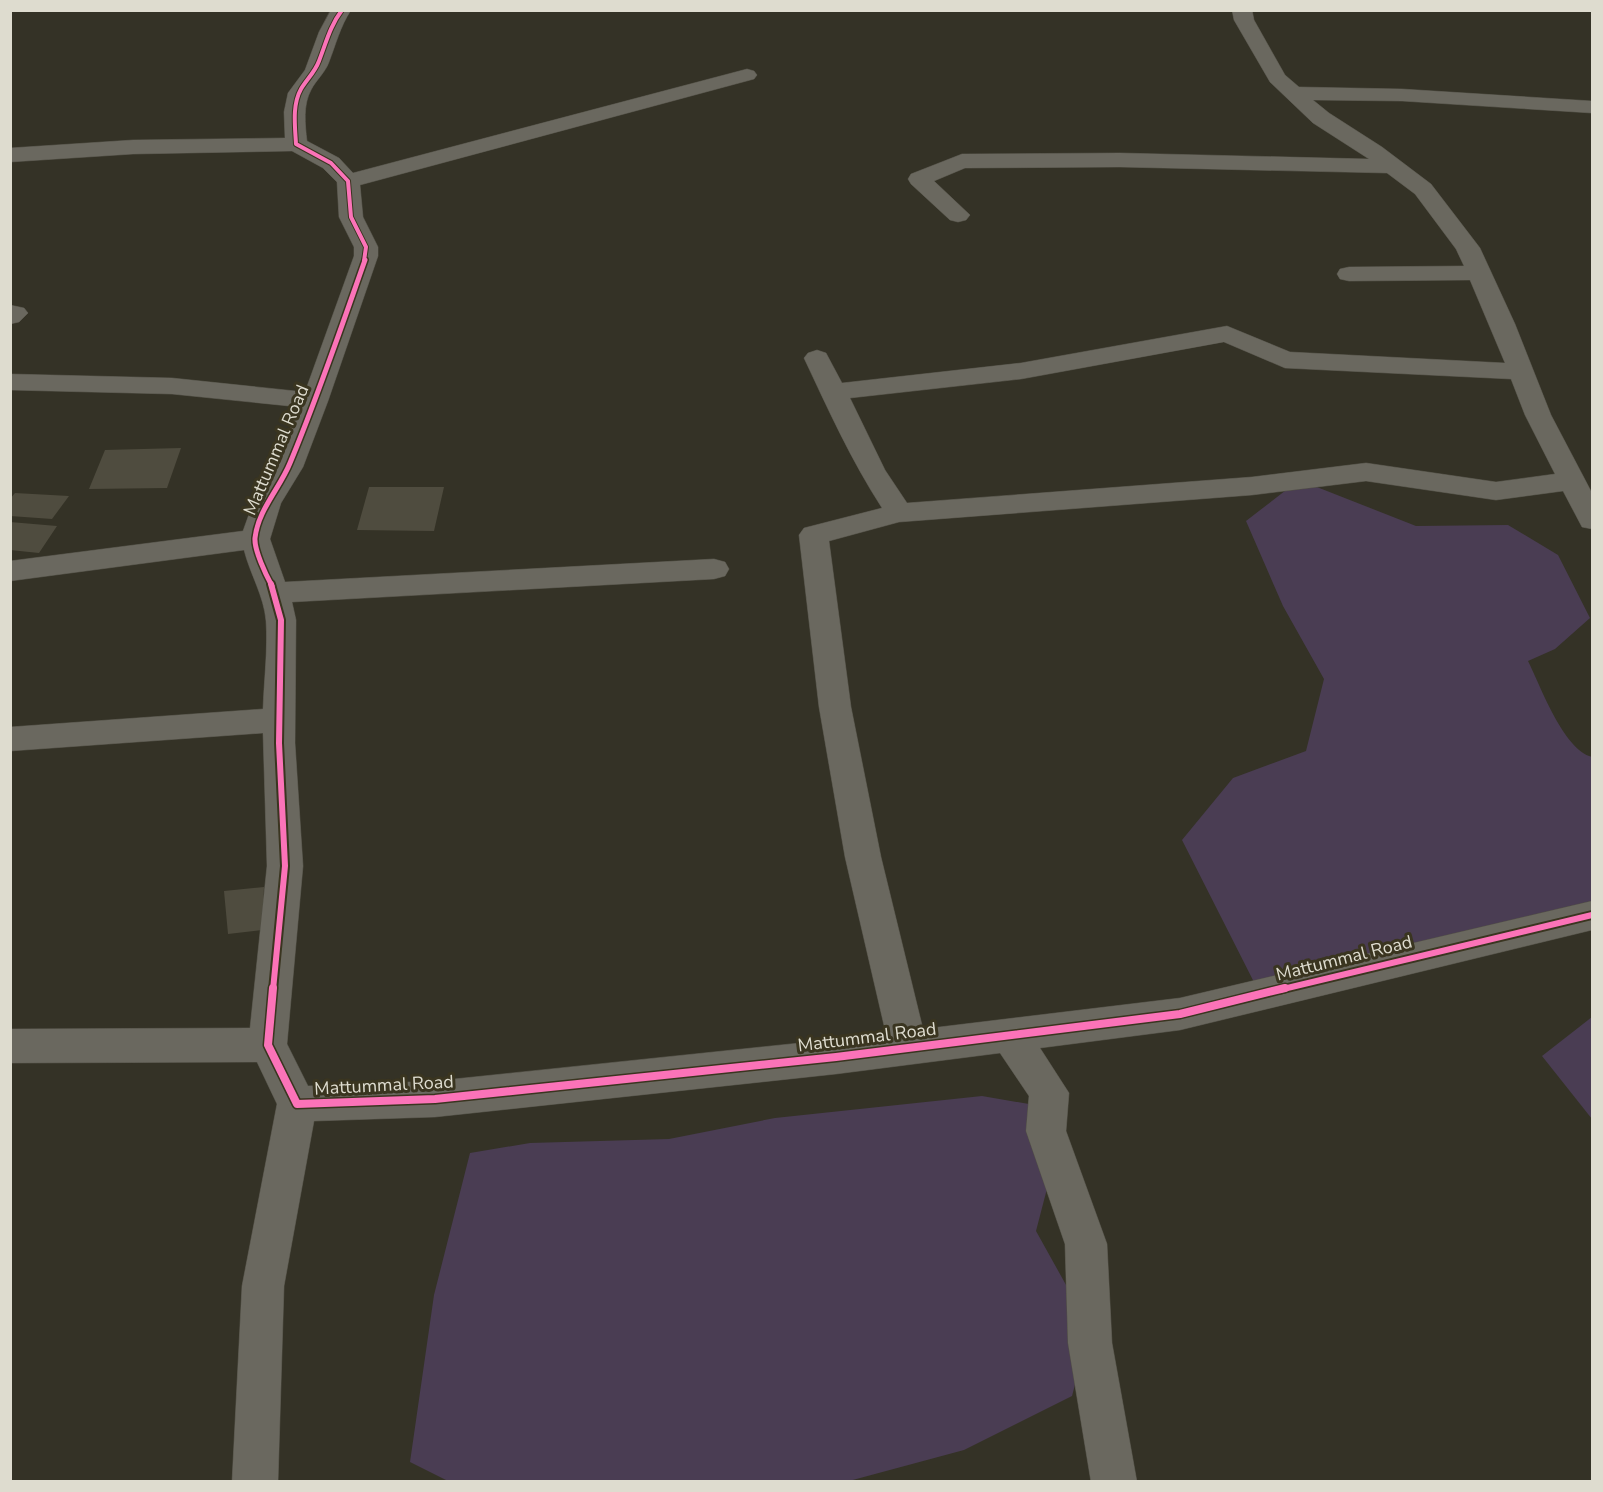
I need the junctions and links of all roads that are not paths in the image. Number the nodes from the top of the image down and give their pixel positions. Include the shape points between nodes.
1 (342, 10) edge
2 (1242, 10) edge
3 (747, 75) dead end
4 (1294, 93) junction
5 (1593, 107) edge
6 (296, 144) junction
7 (10, 155) edge
8 (1392, 166) junction
9 (348, 181) junction
10 (958, 215) dead end
11 (1480, 273) junction
12 (1349, 274) dead end
13 (10, 313) edge
14 (10, 317) edge
15 (817, 358) dead end
16 (1521, 372) junction
17 (10, 382) edge
18 (833, 392) junction
19 (315, 400) junction
20 (1573, 481) junction
21 (899, 513) junction
22 (1593, 520) edge
23 (255, 539) junction
24 (714, 569) dead end
25 (10, 571) edge
26 (275, 593) junction
27 (280, 720) junction
28 (10, 739) edge
29 (1593, 915) edge
30 (1009, 1035) junction
31 (268, 1045) junction
32 (10, 1046) edge
33 (908, 1048) junction
34 (297, 1104) junction
35 (255, 1482) edge
36 (1114, 1482) edge

1 - 6 street via 330,28 315,68 298,93 294,117
2 - 4 street via 1277,78
3 - 9 street
4 - 5 street via 1402,95
4 - 8 street via 1321,118
6 - 7 street via 133,147
6 - 9 street via 331,163
8 - 10 street via 962,161 919,179
8 - 11 street via 1422,189 1468,248
9 - 19 street, Mattummal Road via 351,217 366,247 366,256
11 - 12 street
11 - 16 street
13 - 14 street via 15,313
15 - 18 street
16 - 18 street via 1285,360 1227,334 1021,371
16 - 20 street via 1538,416
17 - 19 street via 172,386
18 - 21 street via 871,470
19 - 23 street, Mattummal Road via 289,467 267,503
20 - 21 street via 1496,490 1366,472 1252,486
20 - 22 street
21 - 33 street via 814,535 835,706 864,857
23 - 25 street
23 - 26 street, Mattummal Road
24 - 26 street
26 - 27 street, Mattummal Road via 281,620
27 - 28 street
27 - 31 street, Mattummal Road via 285,866
29 - 30 street, Mattummal Road via 1180,1014
30 - 33 street, Mattummal Road
30 - 36 street via 1050,1093 1046,1131 1086,1244 1090,1343
31 - 32 street
31 - 34 street, Mattummal Road
33 - 34 street, Mattummal Road via 435,1099
34 - 35 street via 263,1286

